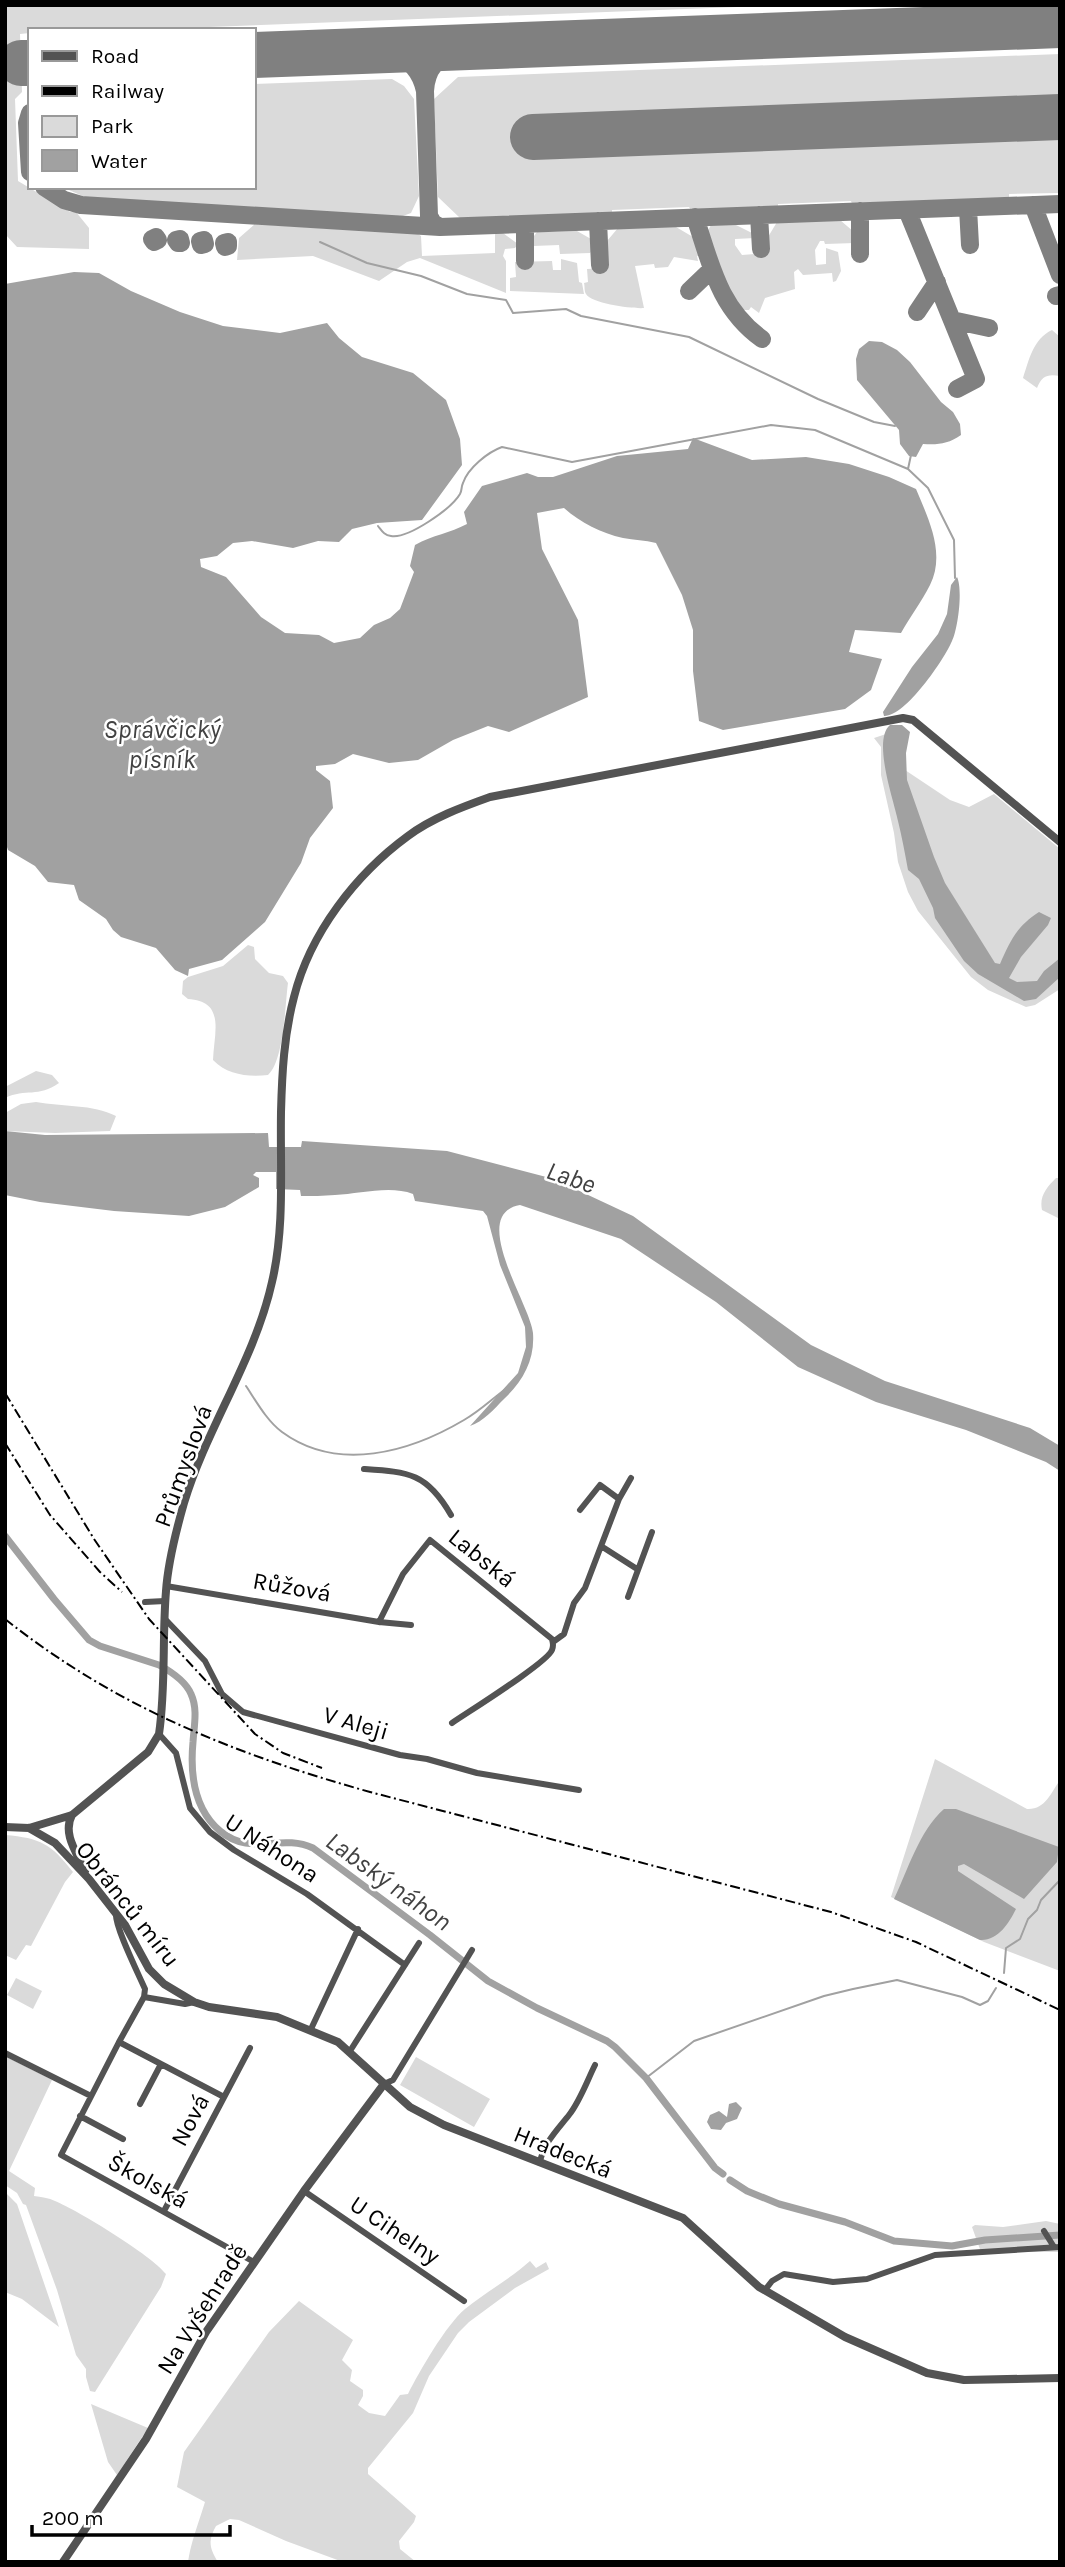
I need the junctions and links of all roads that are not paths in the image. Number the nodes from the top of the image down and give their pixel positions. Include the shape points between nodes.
1 (1060, 842) edge
2 (364, 1469) dead end
3 (631, 1478) dead end
4 (619, 1499) junction
5 (580, 1510) dead end
6 (451, 1515) dead end
7 (652, 1532) dead end
8 (601, 1546) junction
9 (637, 1569) junction
10 (166, 1586) junction
11 (628, 1597) dead end
12 (165, 1601) junction
13 (145, 1602) dead end
14 (165, 1619) junction
15 (379, 1622) junction
16 (411, 1625) dead end
17 (552, 1640) junction
18 (452, 1723) dead end
19 (159, 1734) junction
20 (579, 1790) dead end
21 (72, 1815) junction
22 (5, 1827) edge
23 (29, 1828) junction
24 (89, 1879) junction
25 (116, 1913) junction
26 (358, 1929) junction
27 (419, 1942) dead end
28 (472, 1950) dead end
29 (405, 1965) junction
30 (144, 1997) junction
31 (194, 2002) junction
32 (311, 2029) junction
33 (120, 2042) junction
34 (250, 2048) dead end
35 (350, 2051) junction
36 (5, 2053) edge
37 (161, 2064) junction
38 (595, 2065) dead end
39 (384, 2084) junction
40 (90, 2096) junction
41 (223, 2097) junction
42 (140, 2104) dead end
43 (80, 2116) junction
44 (123, 2139) dead end
45 (540, 2163) junction
46 (304, 2191) junction
47 (164, 2211) junction
48 (1044, 2231) dead end
49 (1055, 2246) edge
50 (254, 2262) junction
51 (765, 2290) junction
52 (464, 2301) dead end
53 (1060, 2378) edge
54 (63, 2562) edge

1 - 10 street, Průmyslová via 913,720 903,718 489,797 462,806 410,835 357,881 330,918 294,994 285,1040 278,1241 269,1298 185,1502
2 - 6 street, Labská via 402,1472 427,1483
3 - 4 street
4 - 5 street via 600,1485
4 - 8 street
7 - 9 street
8 - 9 street
8 - 17 street via 585,1588 573,1603 565,1631
9 - 11 street
10 - 12 street, Průmyslová
10 - 15 street, Růžová
12 - 13 street
12 - 14 street, Průmyslová
14 - 19 street, Průmyslová
14 - 20 street, V Aleji via 205,1661 222,1695 243,1712 477,1773
15 - 16 street, Růžová
15 - 17 street, Labská via 403,1574 430,1541
17 - 18 street via 549,1655
19 - 21 street via 148,1752
19 - 26 street, U Náhona via 176,1753 190,1808 210,1832
21 - 23 street, Obránců míru
21 - 24 street via 68,1835
22 - 23 street, Obránců míru
23 - 24 street, Obránců míru via 55,1843
24 - 25 street, Obránců míru
25 - 30 street via 114,1922
25 - 31 street, Obránců míru via 156,1978
26 - 29 street, U Náhona
26 - 32 street
27 - 29 street
28 - 39 street via 393,2080
29 - 35 street
30 - 31 street
30 - 33 street, Školská
31 - 32 street, Obránců míru via 277,2017
32 - 35 street, Obránců míru
33 - 37 street
33 - 40 street, Školská
34 - 41 street, Nová
35 - 39 street, Obránců míru
36 - 40 street
37 - 41 street
37 - 42 street
38 - 45 street
39 - 45 street, Hradecká via 410,2107 444,2125
39 - 46 street, Na Vyšehradě
40 - 43 street, Školská
41 - 47 street, Nová
43 - 44 street, Školská
43 - 47 street, Školská via 61,2155
45 - 51 street, Hradecká via 683,2218
46 - 50 street, Na Vyšehradě
46 - 52 street, U Cihelny
47 - 50 street, Školská
48 - 49 street
49 - 51 street via 935,2255 845,2281 784,2274
50 - 54 street, Na Vyšehradě via 206,2332 146,2439
51 - 53 street, Hradecká via 845,2337 927,2373 964,2381

